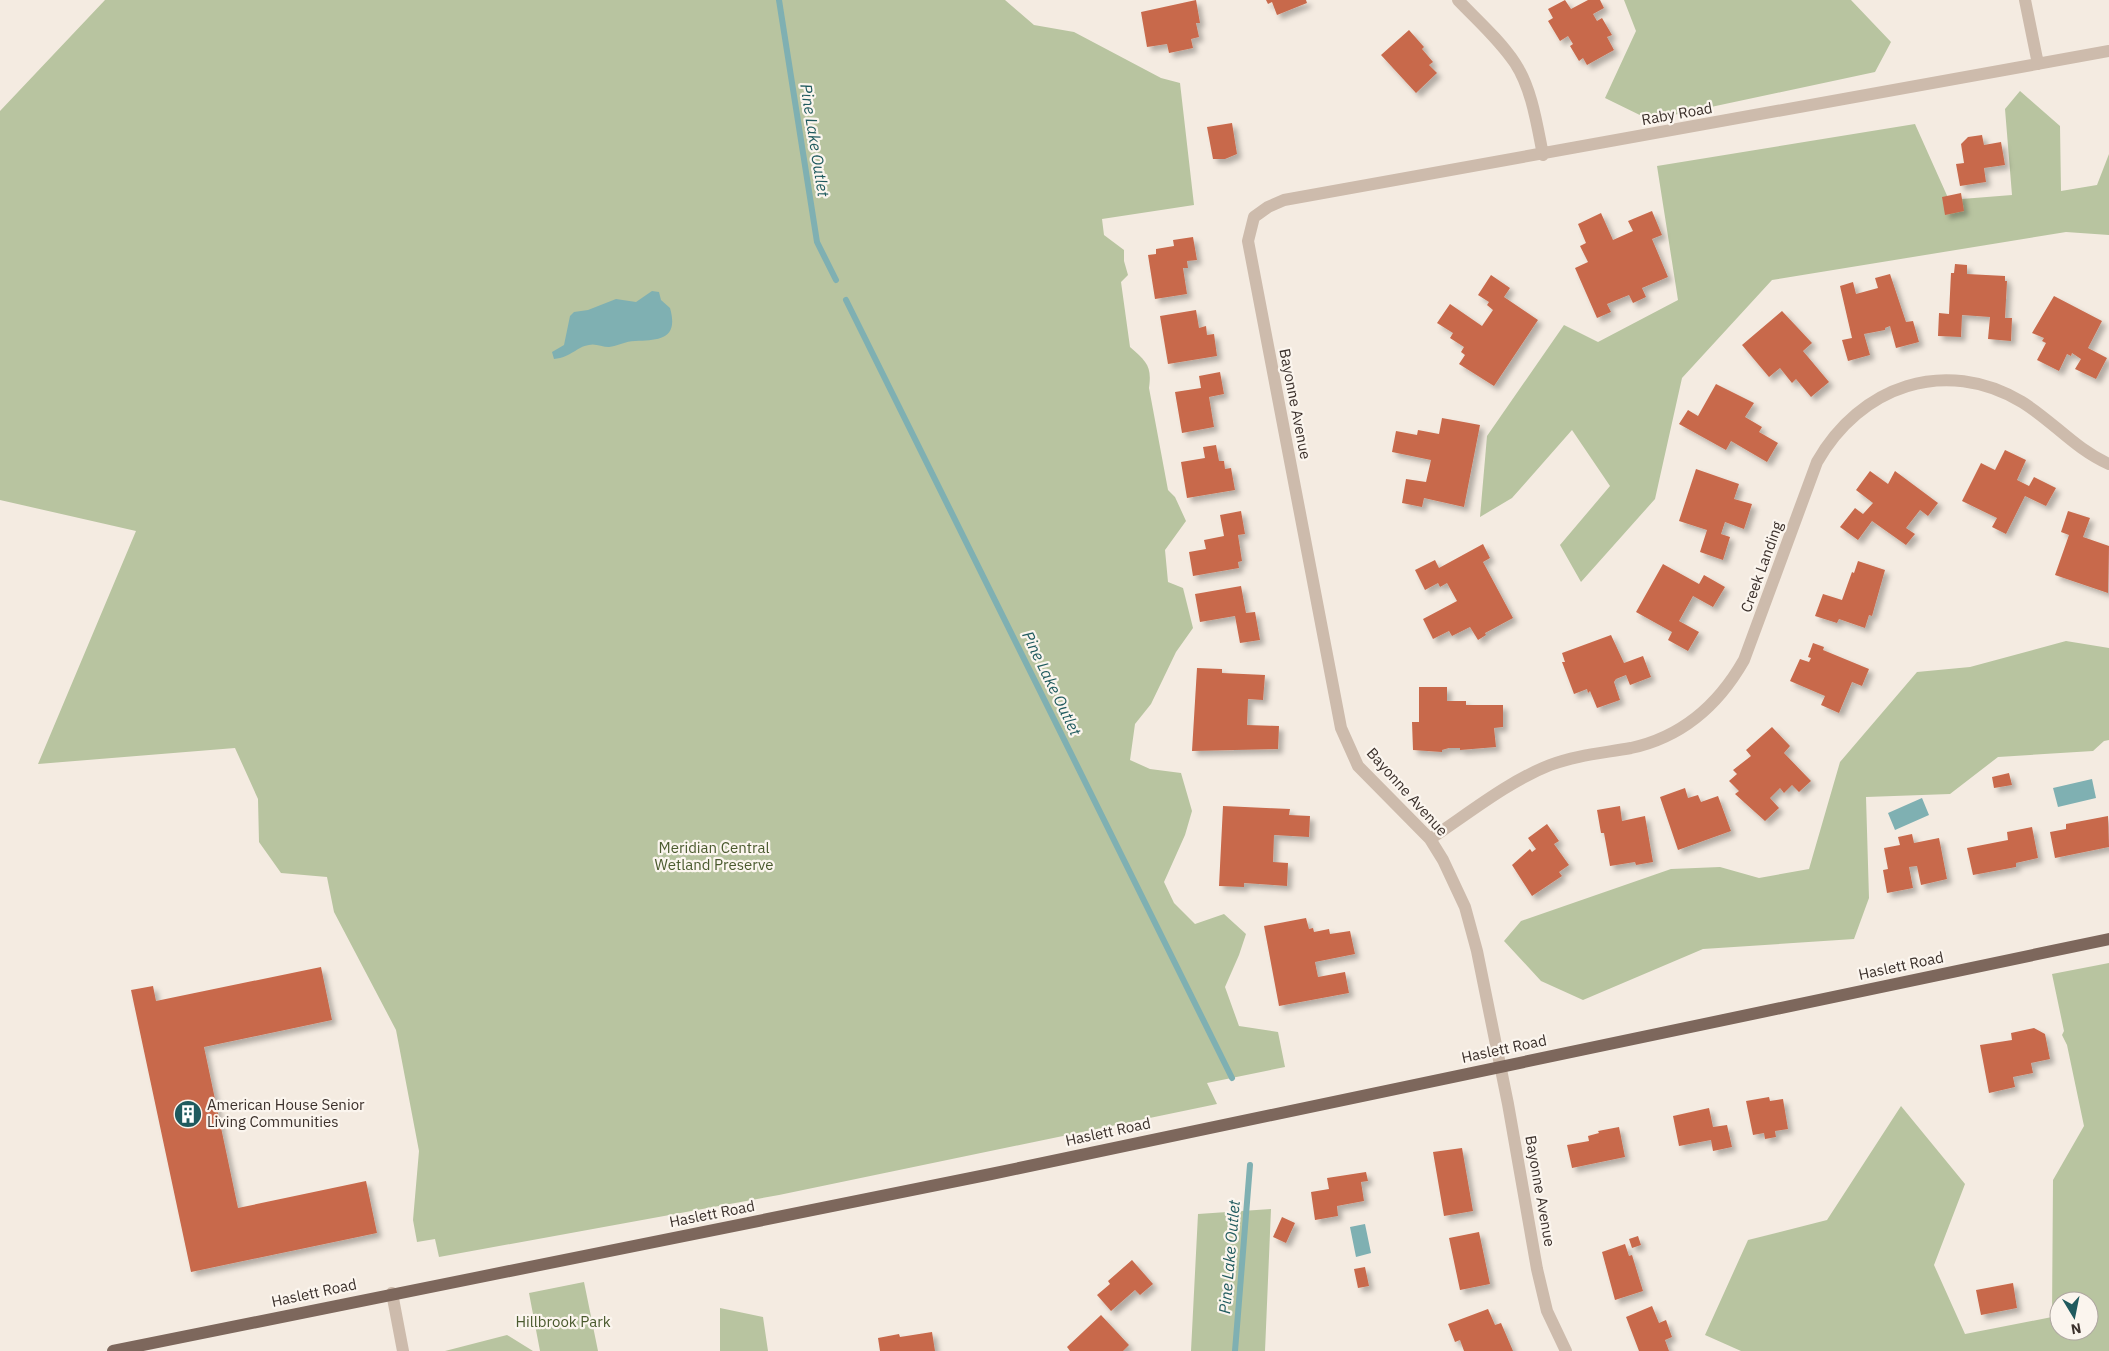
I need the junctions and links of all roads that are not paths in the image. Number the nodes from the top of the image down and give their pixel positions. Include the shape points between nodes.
1 (1458, 0) edge
2 (2025, 0) edge
3 (2109, 51) edge
4 (2038, 64) junction
5 (1543, 155) junction
6 (1254, 217) joint
7 (2109, 464) edge
8 (1430, 839) junction
9 (2109, 940) edge
10 (1501, 1066) junction
11 (392, 1294) junction
12 (113, 1351) edge
13 (403, 1351) edge
14 (1566, 1351) edge

1 - 5 street via 1516,64 1529,98
2 - 4 street
3 - 4 street, Raby Road
4 - 5 street, Raby Road
5 - 6 street, Raby Road via 1284,200
6 - 8 street, Bayonne Avenue via 1248,240 1341,728 1358,766
7 - 8 street, Creek Landing via 2084,451 2024,403 1989,387 1961,381 1933,381 1880,397 1837,431 1817,462 1744,660 1710,707 1687,725 1652,742 1572,758 1538,770
8 - 10 street, Bayonne Avenue via 1465,907
9 - 10 main road, Haslett Road
10 - 11 main road, Haslett Road via 845,1204
10 - 14 street, Bayonne Avenue via 1537,1269 1547,1311
11 - 12 main road, Haslett Road
11 - 13 street

